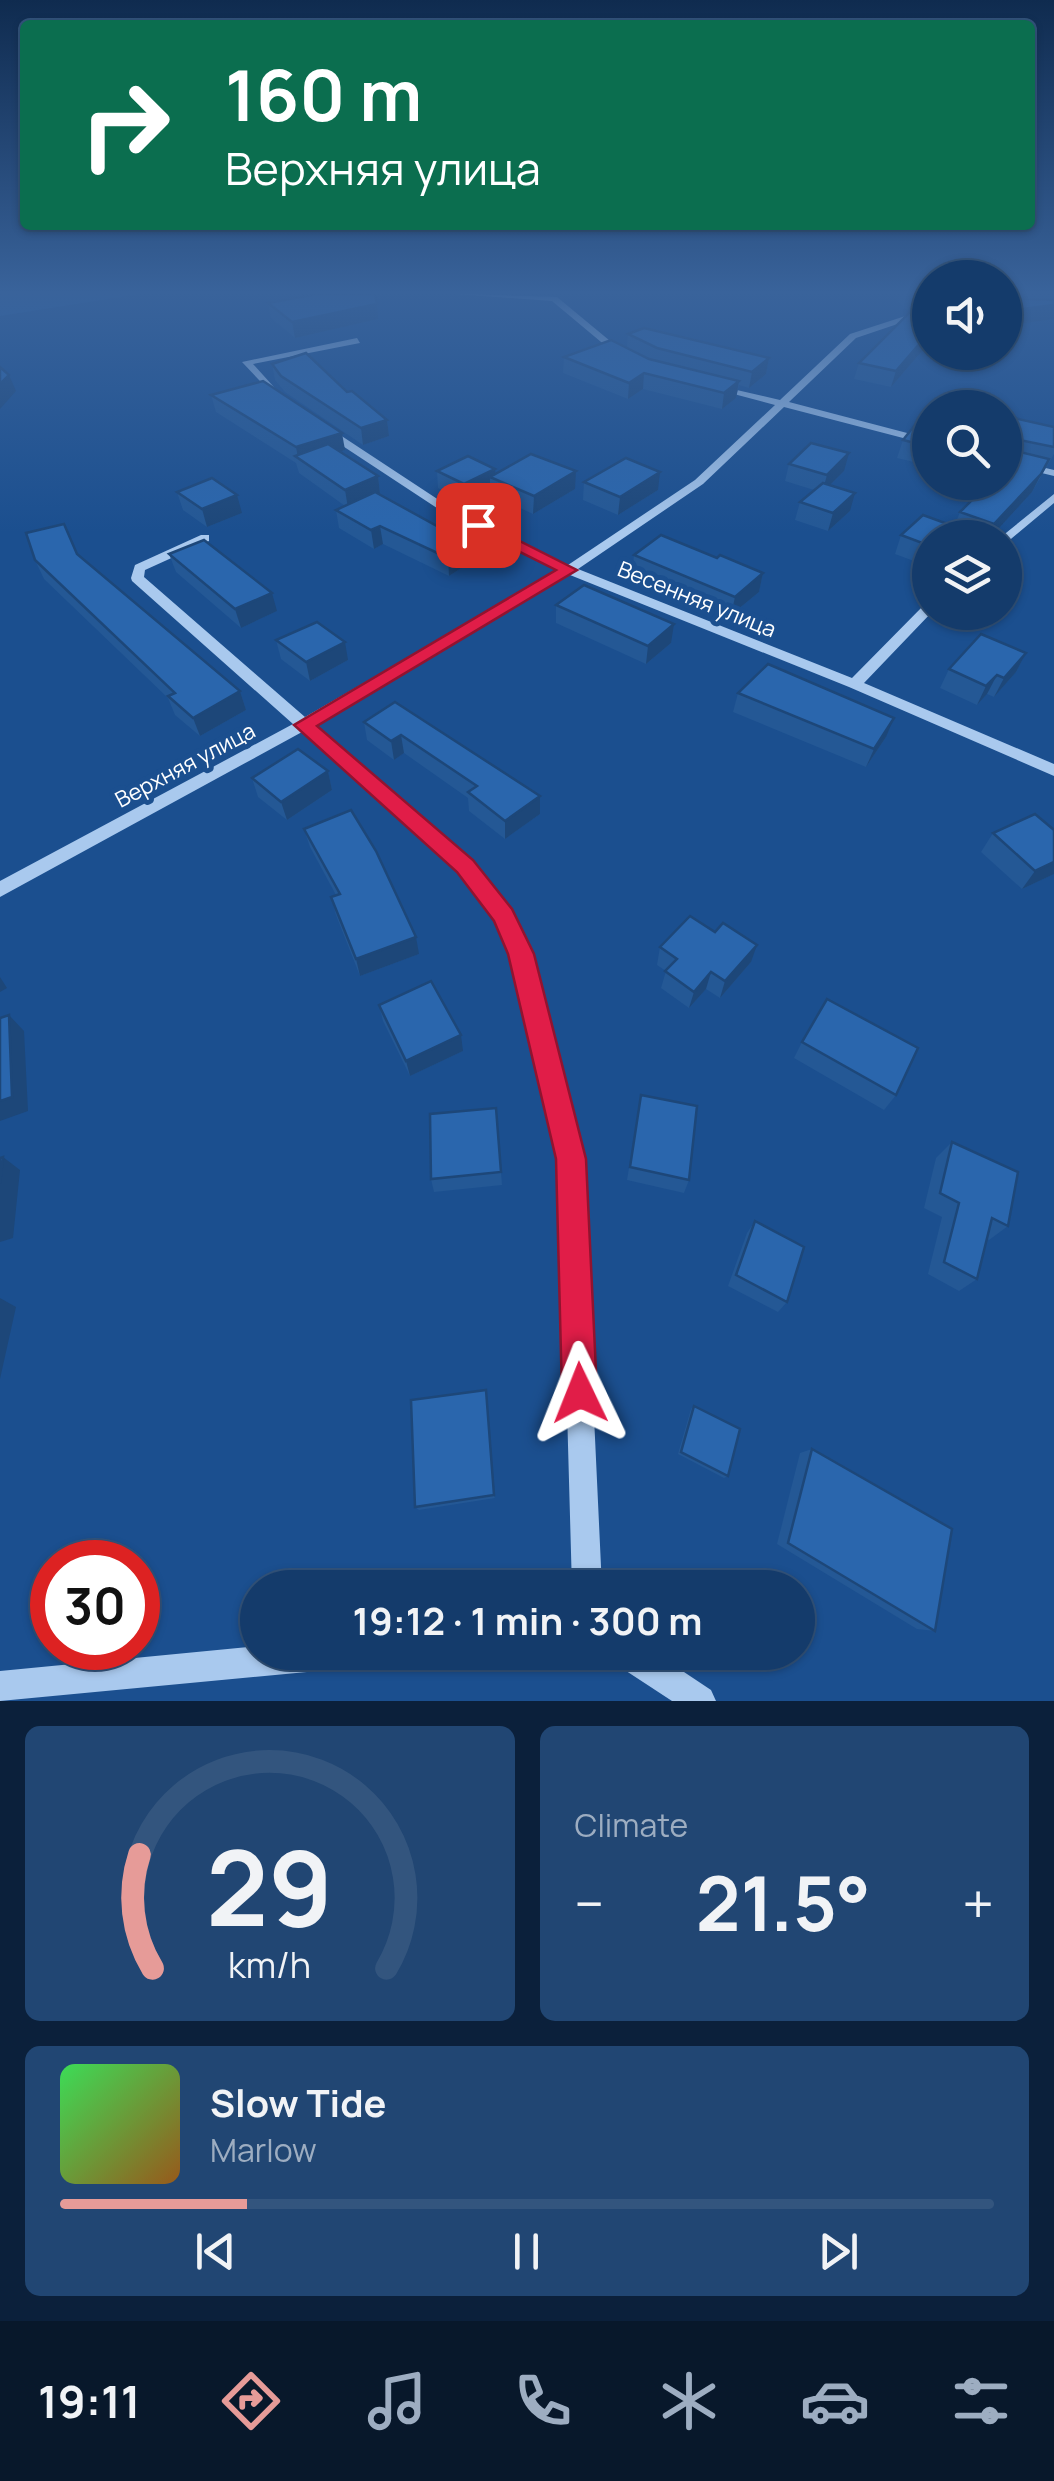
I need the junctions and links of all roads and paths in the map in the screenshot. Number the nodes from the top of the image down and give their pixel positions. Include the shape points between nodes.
1 (256, 373) edge
2 (813, 373) edge
3 (706, 384) edge
4 (780, 404) junction
5 (290, 405) edge
6 (317, 424) edge
7 (912, 437) edge
8 (1022, 465) edge
9 (1054, 473) edge
10 (1054, 497) edge
11 (1022, 525) edge
12 (205, 538) edge
13 (569, 570) junction
14 (912, 625) edge
15 (854, 684) junction
16 (304, 725) junction
17 (1054, 770) edge
18 (0, 890) edge
19 (586, 1570) edge
20 (240, 1663) edge
21 (653, 1670) edge
22 (0, 1687) edge
23 (700, 1701) edge

1 - 5 street
2 - 4 street, Верхняя улица
3 - 4 street
4 - 7 street
4 - 13 street, Верхняя улица via 699,482
6 - 13 street, Весенняя улица via 447,510
8 - 9 street
10 - 11 street
12 - 16 street via 139,568 138,578
13 - 15 street, Весенняя улица
13 - 16 street, Верхняя улица
14 - 15 street
15 - 17 street, Весенняя улица
16 - 18 street, Верхняя улица
16 - 19 street via 465,866 503,916 530,980 571,1159
20 - 22 street
21 - 23 street

